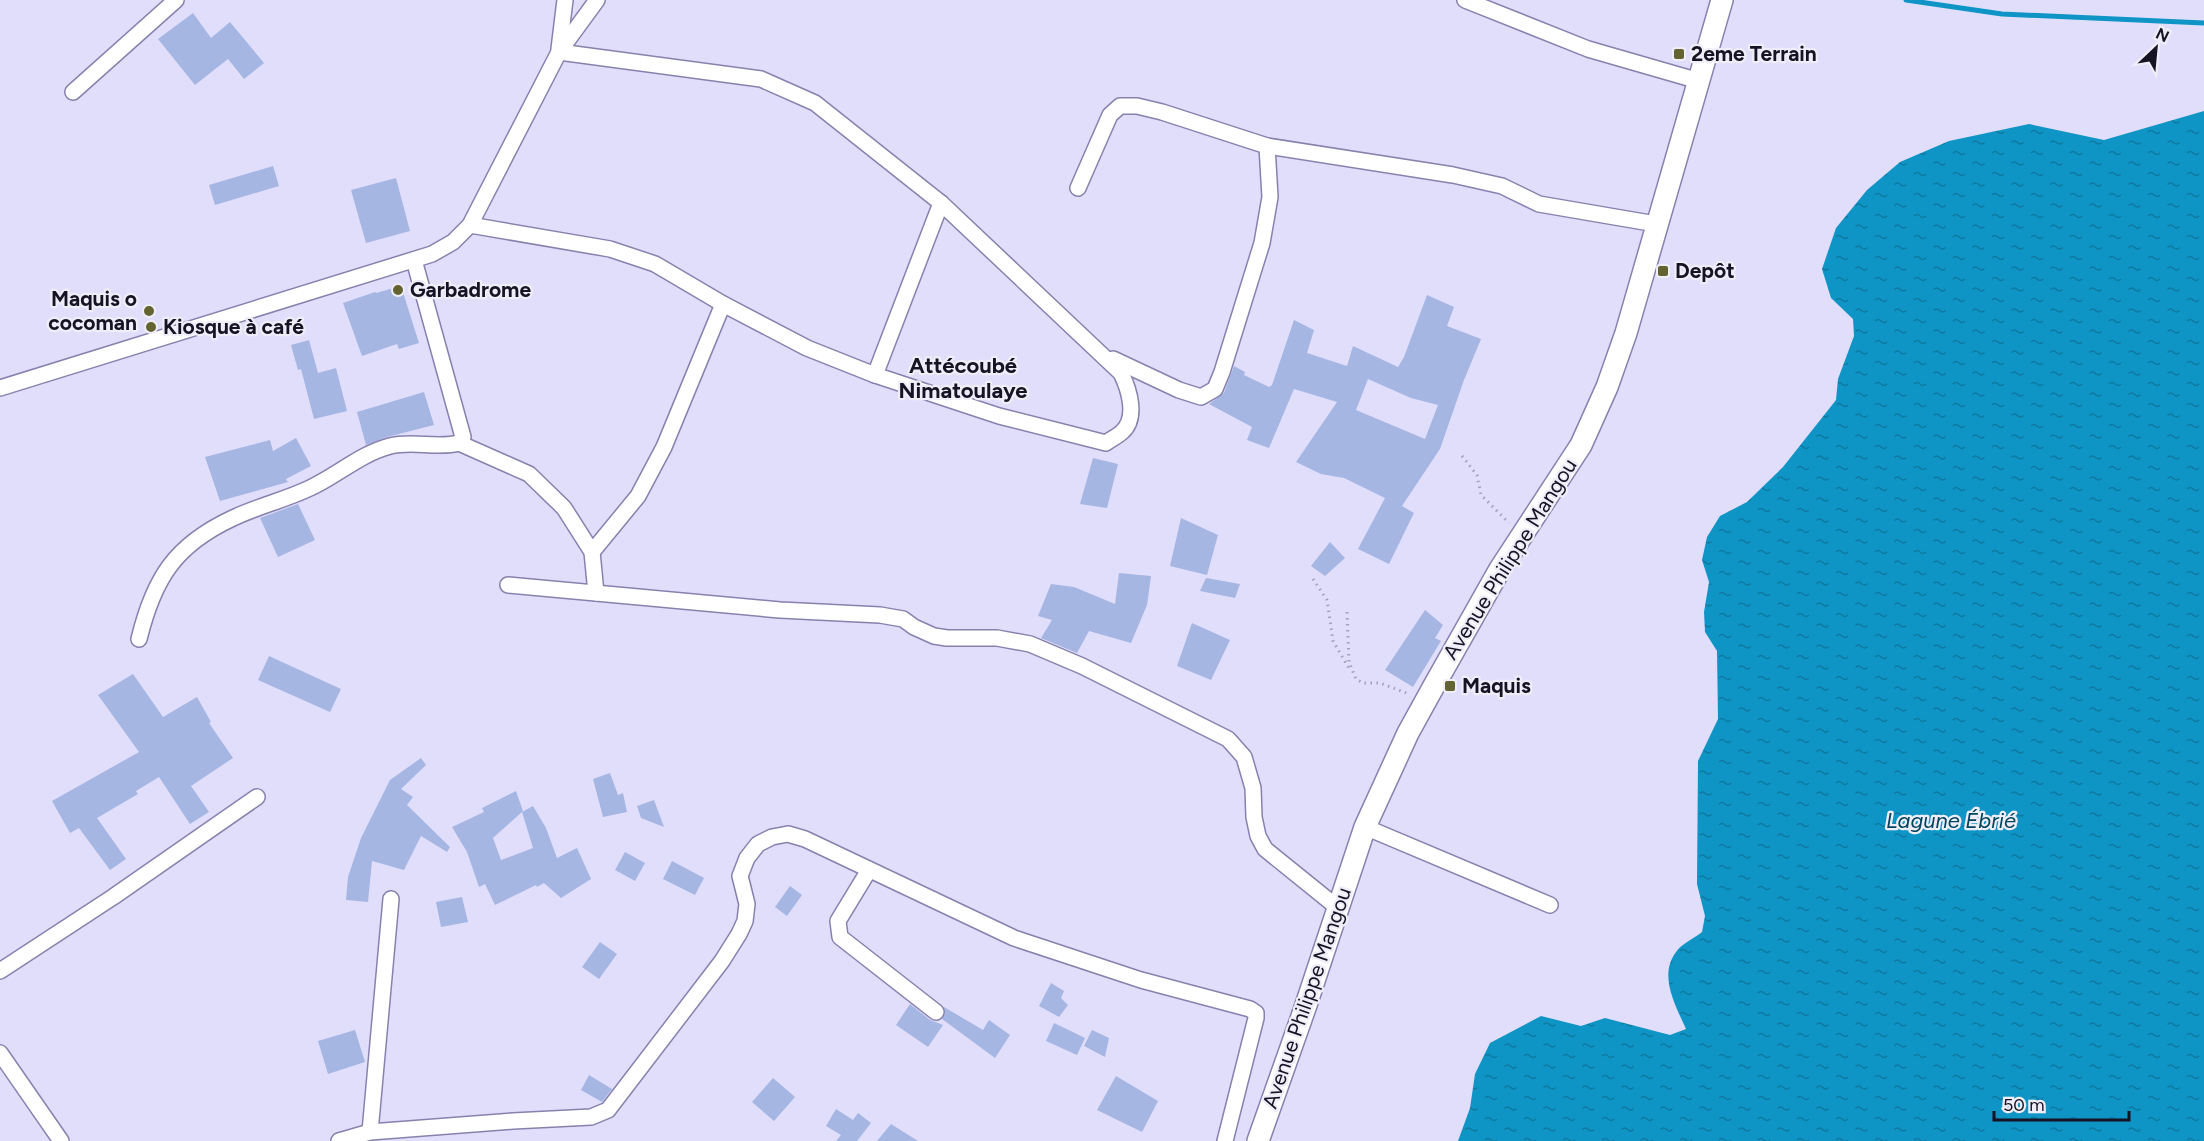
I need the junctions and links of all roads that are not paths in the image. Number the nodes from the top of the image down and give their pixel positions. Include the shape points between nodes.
1 (176, 0) edge
2 (566, 0) edge
3 (597, 0) edge
4 (1465, 0) edge
5 (1722, 0) edge
6 (559, 52) junction
7 (1699, 81) junction
8 (73, 92) dead end
9 (1267, 146) junction
10 (1078, 188) dead end
11 (941, 203) junction
12 (1656, 224) junction
13 (470, 225) junction
14 (414, 260) junction
15 (723, 304) junction
16 (1099, 353) junction
17 (875, 375) junction
18 (0, 388) edge
19 (459, 443) junction
20 (592, 552) junction
21 (508, 585) dead end
22 (596, 593) junction
23 (139, 639) dead end
24 (257, 797) dead end
25 (1365, 826) junction
26 (869, 870) junction
27 (391, 899) dead end
28 (1550, 905) dead end
29 (1338, 908) junction
30 (0, 971) edge
31 (936, 1012) dead end
32 (0, 1053) edge
33 (6, 1074) edge
34 (370, 1132) junction
35 (61, 1141) edge
36 (339, 1141) edge
37 (1225, 1141) edge
38 (1258, 1141) edge

1 - 8 street
2 - 6 street
3 - 6 street
4 - 7 street via 1588,49
5 - 7 street, Avenue Philippe Mangou
6 - 11 street via 761,79 815,103
6 - 13 street
7 - 12 street, Avenue Philippe Mangou
9 - 10 street via 1162,112 1120,106 1110,115
9 - 12 street via 1453,175 1502,186 1539,204
9 - 16 street via 1270,197 1262,243 1215,389 1201,397
11 - 16 street
11 - 17 street
12 - 25 street, Avenue Philippe Mangou via 1626,333 1581,445 1489,589 1408,732
13 - 14 street via 453,242
13 - 15 street via 610,249 655,264
14 - 18 street
14 - 19 street via 464,437
15 - 17 street via 807,348
15 - 20 street via 664,447 638,496
16 - 17 street via 1121,373 1129,389 1131,410 1124,431 1106,443 999,416
19 - 20 street via 529,474 564,508
19 - 23 street via 393,445 373,451 312,487 232,518 206,533 170,564 147,605
20 - 22 street
21 - 22 street
22 - 29 street via 880,615 903,619 934,636 998,638 1030,644 1228,739 1244,757 1258,836 1265,849
24 - 30 street
25 - 28 street
25 - 29 street, Avenue Philippe Mangou
26 - 31 street via 838,921 840,937
26 - 34 street via 788,834 758,844 740,876 747,904 739,934 608,1110 591,1117
26 - 37 street via 1014,938 1256,1013
27 - 34 street
29 - 38 street, Avenue Philippe Mangou
32 - 33 street
33 - 35 street
34 - 36 street

